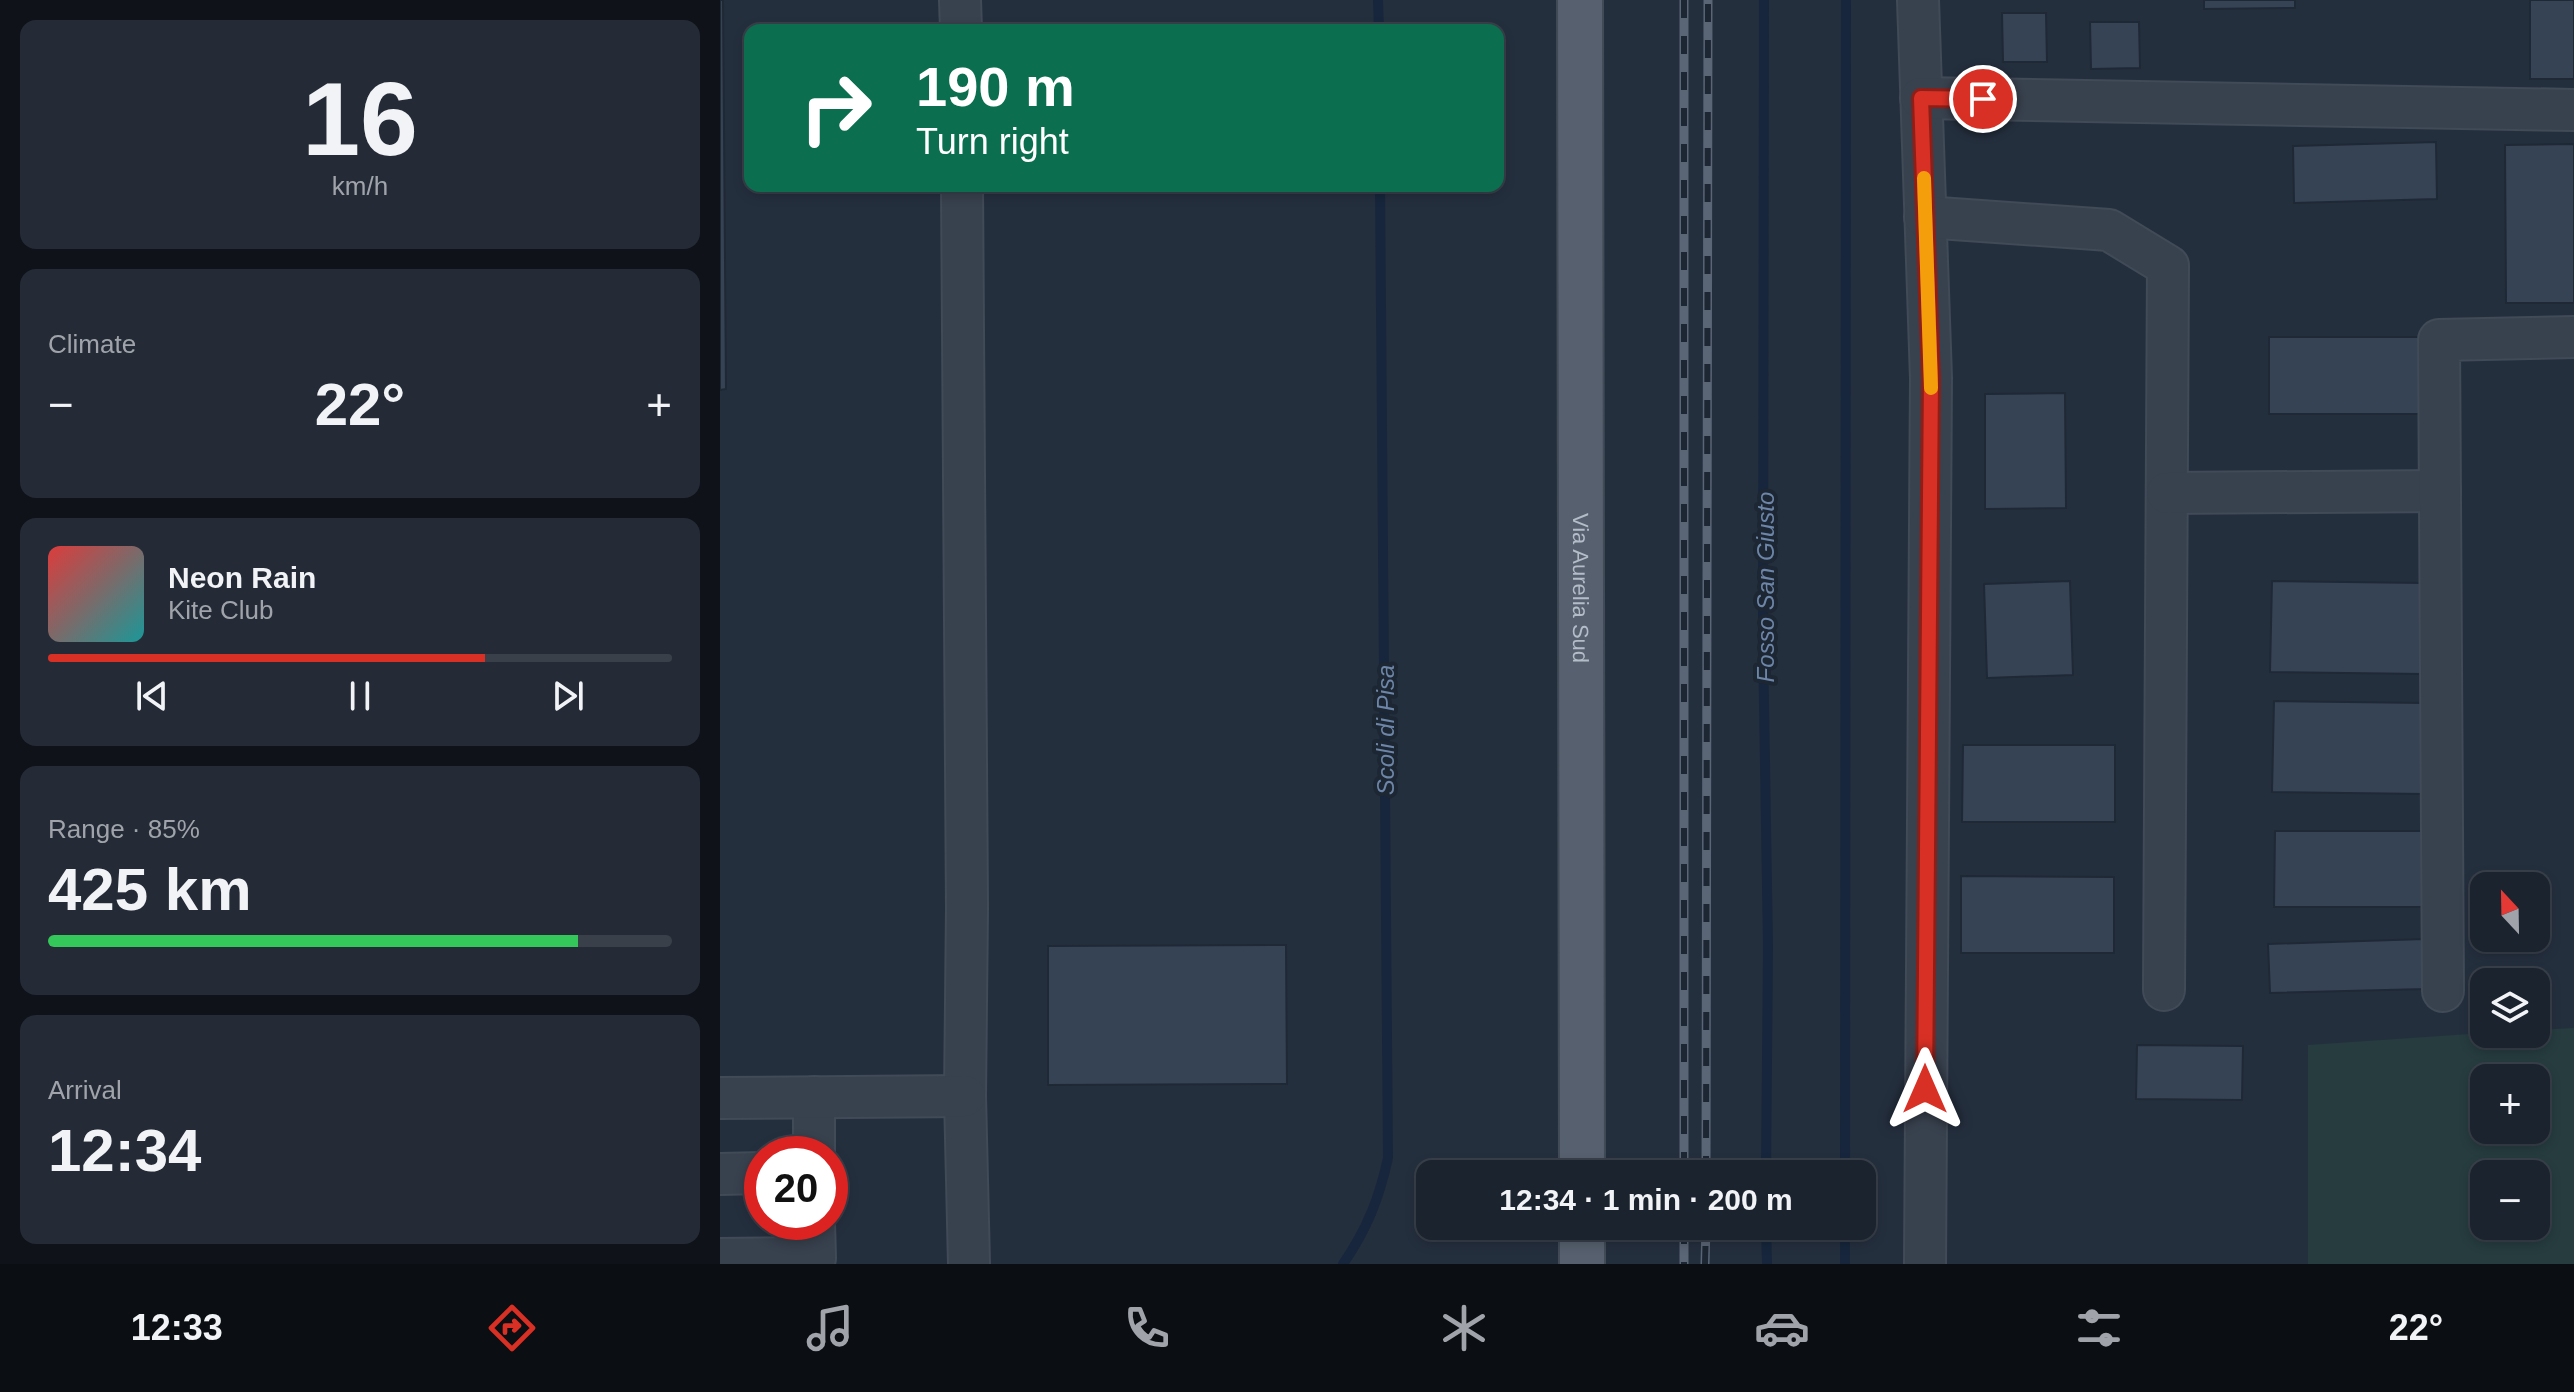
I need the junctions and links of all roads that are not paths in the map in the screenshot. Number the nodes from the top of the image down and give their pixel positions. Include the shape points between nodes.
1 (960, 0) edge
2 (1580, 0) edge
3 (1918, 0) edge
4 (961, 24) edge
5 (1921, 98) junction
6 (2574, 110) edge
7 (962, 192) edge
8 (1925, 217) junction
9 (2574, 337) edge
10 (2440, 491) junction
11 (2167, 493) junction
12 (2164, 990) dead end
13 (2443, 991) dead end
14 (965, 1096) junction
15 (814, 1097) junction
16 (720, 1098) edge
17 (814, 1136) edge
18 (1582, 1160) edge
19 (744, 1173) edge
20 (720, 1174) edge
21 (814, 1240) edge
22 (1582, 1240) edge
23 (720, 1259) edge
24 (969, 1264) edge
25 (1582, 1264) edge
26 (1925, 1264) edge

1 - 4 street
2 - 18 main road, Via Aurelia Sud
3 - 5 street
5 - 6 street
5 - 8 street
7 - 14 street
8 - 11 street via 2109,230 2168,266
8 - 26 street via 1931,378
9 - 10 street via 2439,340
10 - 11 street
10 - 13 street
11 - 12 street
14 - 15 street
14 - 24 street
15 - 16 street
15 - 17 street
19 - 20 street
21 - 23 street via 815,1258
22 - 25 main road

